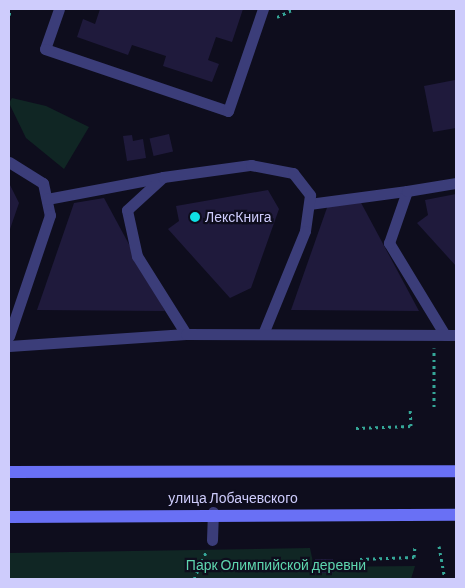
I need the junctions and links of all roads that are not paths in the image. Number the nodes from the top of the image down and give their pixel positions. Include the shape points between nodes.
1 (59, 9) edge
2 (262, 9) edge
3 (9, 162) edge
4 (163, 177) junction
5 (456, 183) edge
6 (407, 191) junction
7 (47, 199) junction
8 (309, 204) junction
9 (186, 334) junction
10 (262, 334) junction
11 (445, 335) edge
12 (9, 336) edge
13 (9, 346) edge
14 (456, 470) edge
15 (9, 472) edge
16 (213, 512) junction
17 (456, 514) edge
18 (9, 516) edge
19 (212, 540) road end

1 - 2 lane via 45,49 228,111
3 - 7 lane via 43,183
4 - 7 lane
4 - 8 lane via 260,167 293,173 310,195
4 - 9 lane via 127,210 137,256
5 - 6 lane
6 - 8 lane
6 - 11 lane via 389,243
7 - 12 lane via 50,216
8 - 10 lane via 305,231
9 - 10 lane
9 - 13 lane
10 - 11 lane
14 - 15 main road, улица Лобачевского
16 - 17 main road, улица Лобачевского
16 - 18 main road, улица Лобачевского
16 - 19 lane

